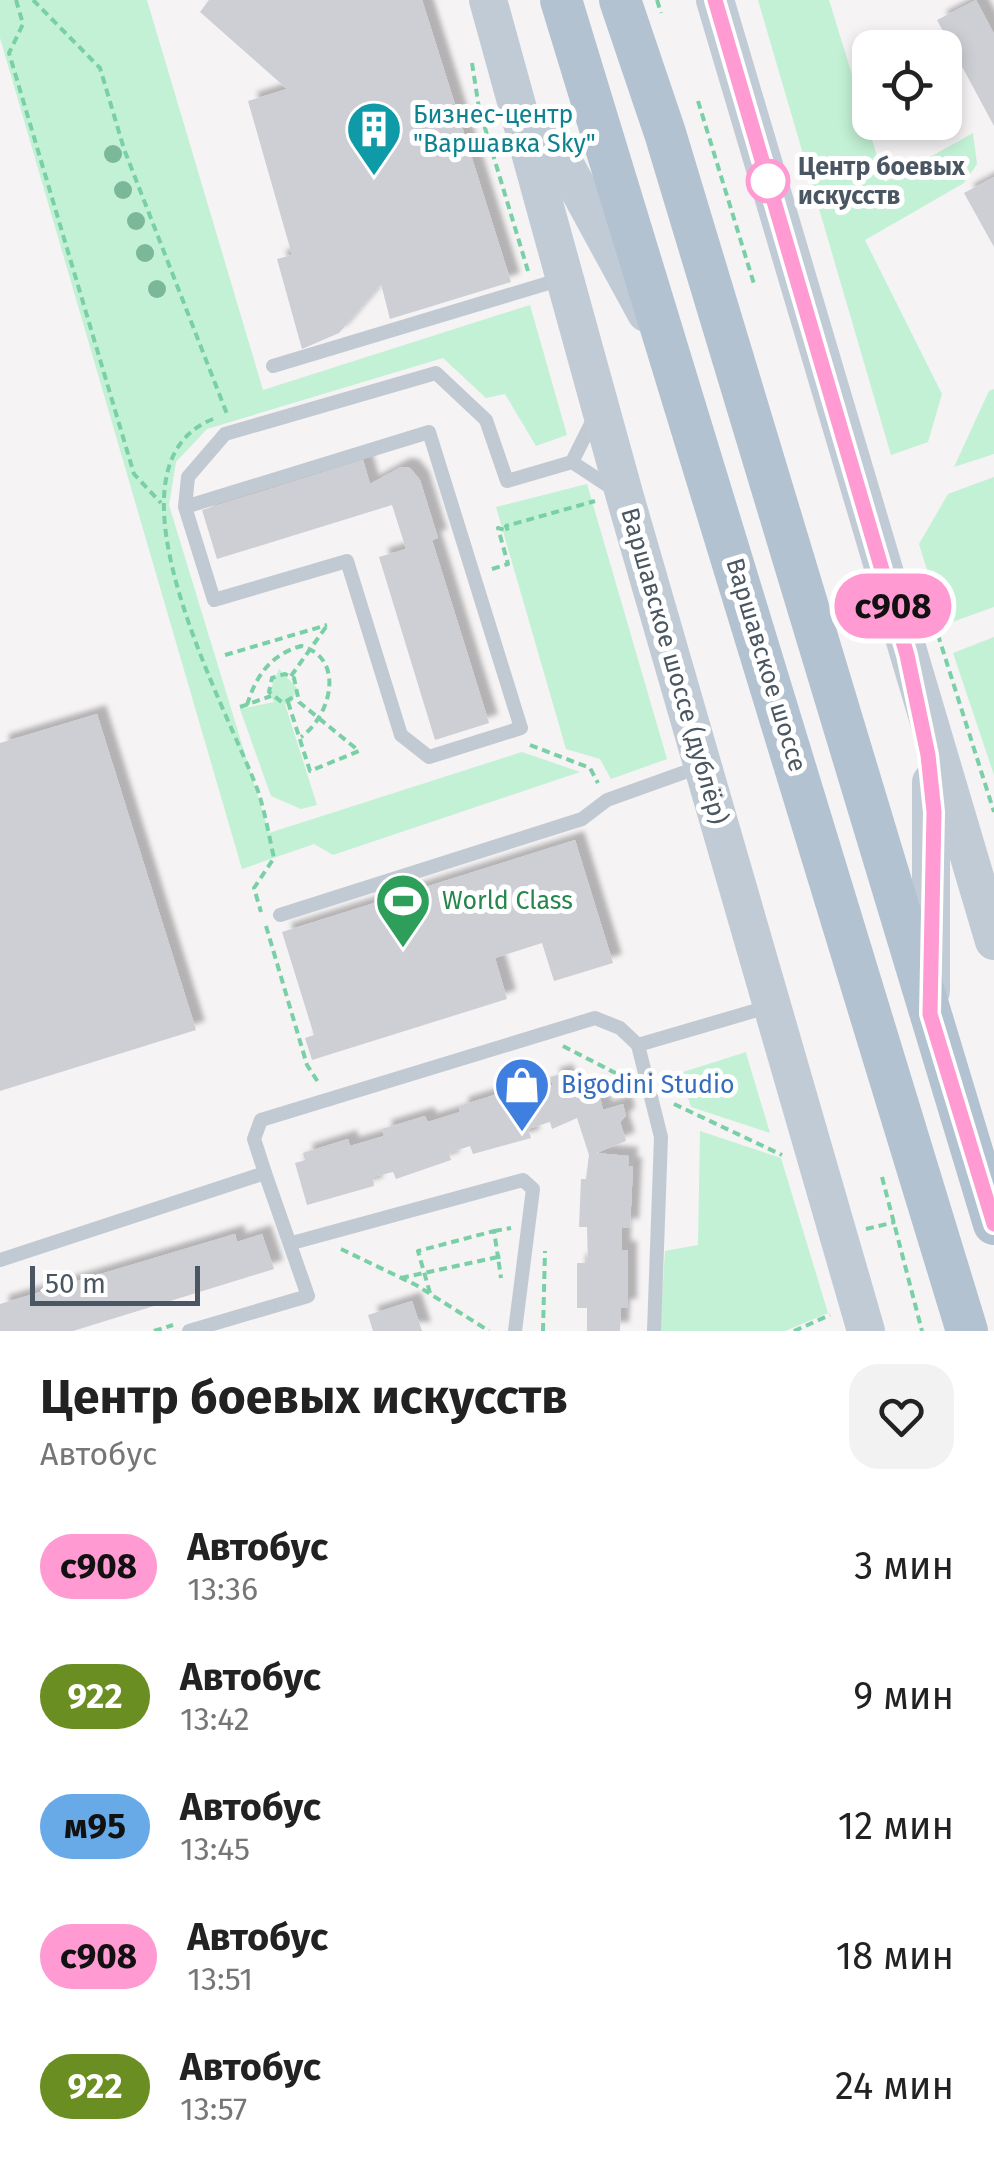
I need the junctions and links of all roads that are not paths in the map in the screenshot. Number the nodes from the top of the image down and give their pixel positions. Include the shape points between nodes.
1 (488, 0) edge
2 (561, 0) edge
3 (620, 0) edge
4 (715, 0) edge
5 (501, 36) junction
6 (568, 278) junction
7 (670, 354) junction
8 (273, 366) dead end
9 (600, 404) junction
10 (572, 462) junction
11 (610, 499) junction
12 (185, 508) junction
13 (907, 655) junction
14 (703, 766) junction
15 (280, 915) dead end
16 (994, 941) edge
17 (771, 1006) junction
18 (930, 1014) junction
19 (638, 1045) junction
20 (265, 1173) junction
21 (994, 1224) edge
22 (292, 1244) junction
23 (0, 1260) edge
24 (852, 1321) edge
25 (190, 1331) edge
26 (515, 1331) edge
27 (654, 1331) edge
28 (967, 1331) edge

1 - 5 main road, Варшавское шоссе (дублёр)
2 - 7 main road, Варшавское шоссе
3 - 18 main road
4 - 13 main road
5 - 6 main road, Варшавское шоссе (дублёр)
5 - 7 main road via 568,175
6 - 8 lane
6 - 9 main road, Варшавское шоссе (дублёр)
7 - 28 main road, Варшавское шоссе
9 - 10 lane
9 - 11 main road, Варшавское шоссе (дублёр)
10 - 11 lane
10 - 12 lane via 507,481 486,420 436,373 226,434 188,477
11 - 14 main road, Варшавское шоссе (дублёр)
12 - 12 lane via 214,600 347,560 401,735 428,757 522,728 429,432
13 - 16 main road
13 - 18 main road via 934,812
14 - 15 lane via 607,800 582,819
14 - 17 main road, Варшавское шоссе (дублёр)
17 - 19 lane
17 - 24 main road, Варшавское шоссе (дублёр)
18 - 21 main road
19 - 20 lane via 595,1018 261,1120 254,1140
19 - 27 lane via 661,1137
20 - 22 lane
20 - 23 lane
22 - 25 lane via 308,1296
22 - 26 lane via 523,1180 533,1189

